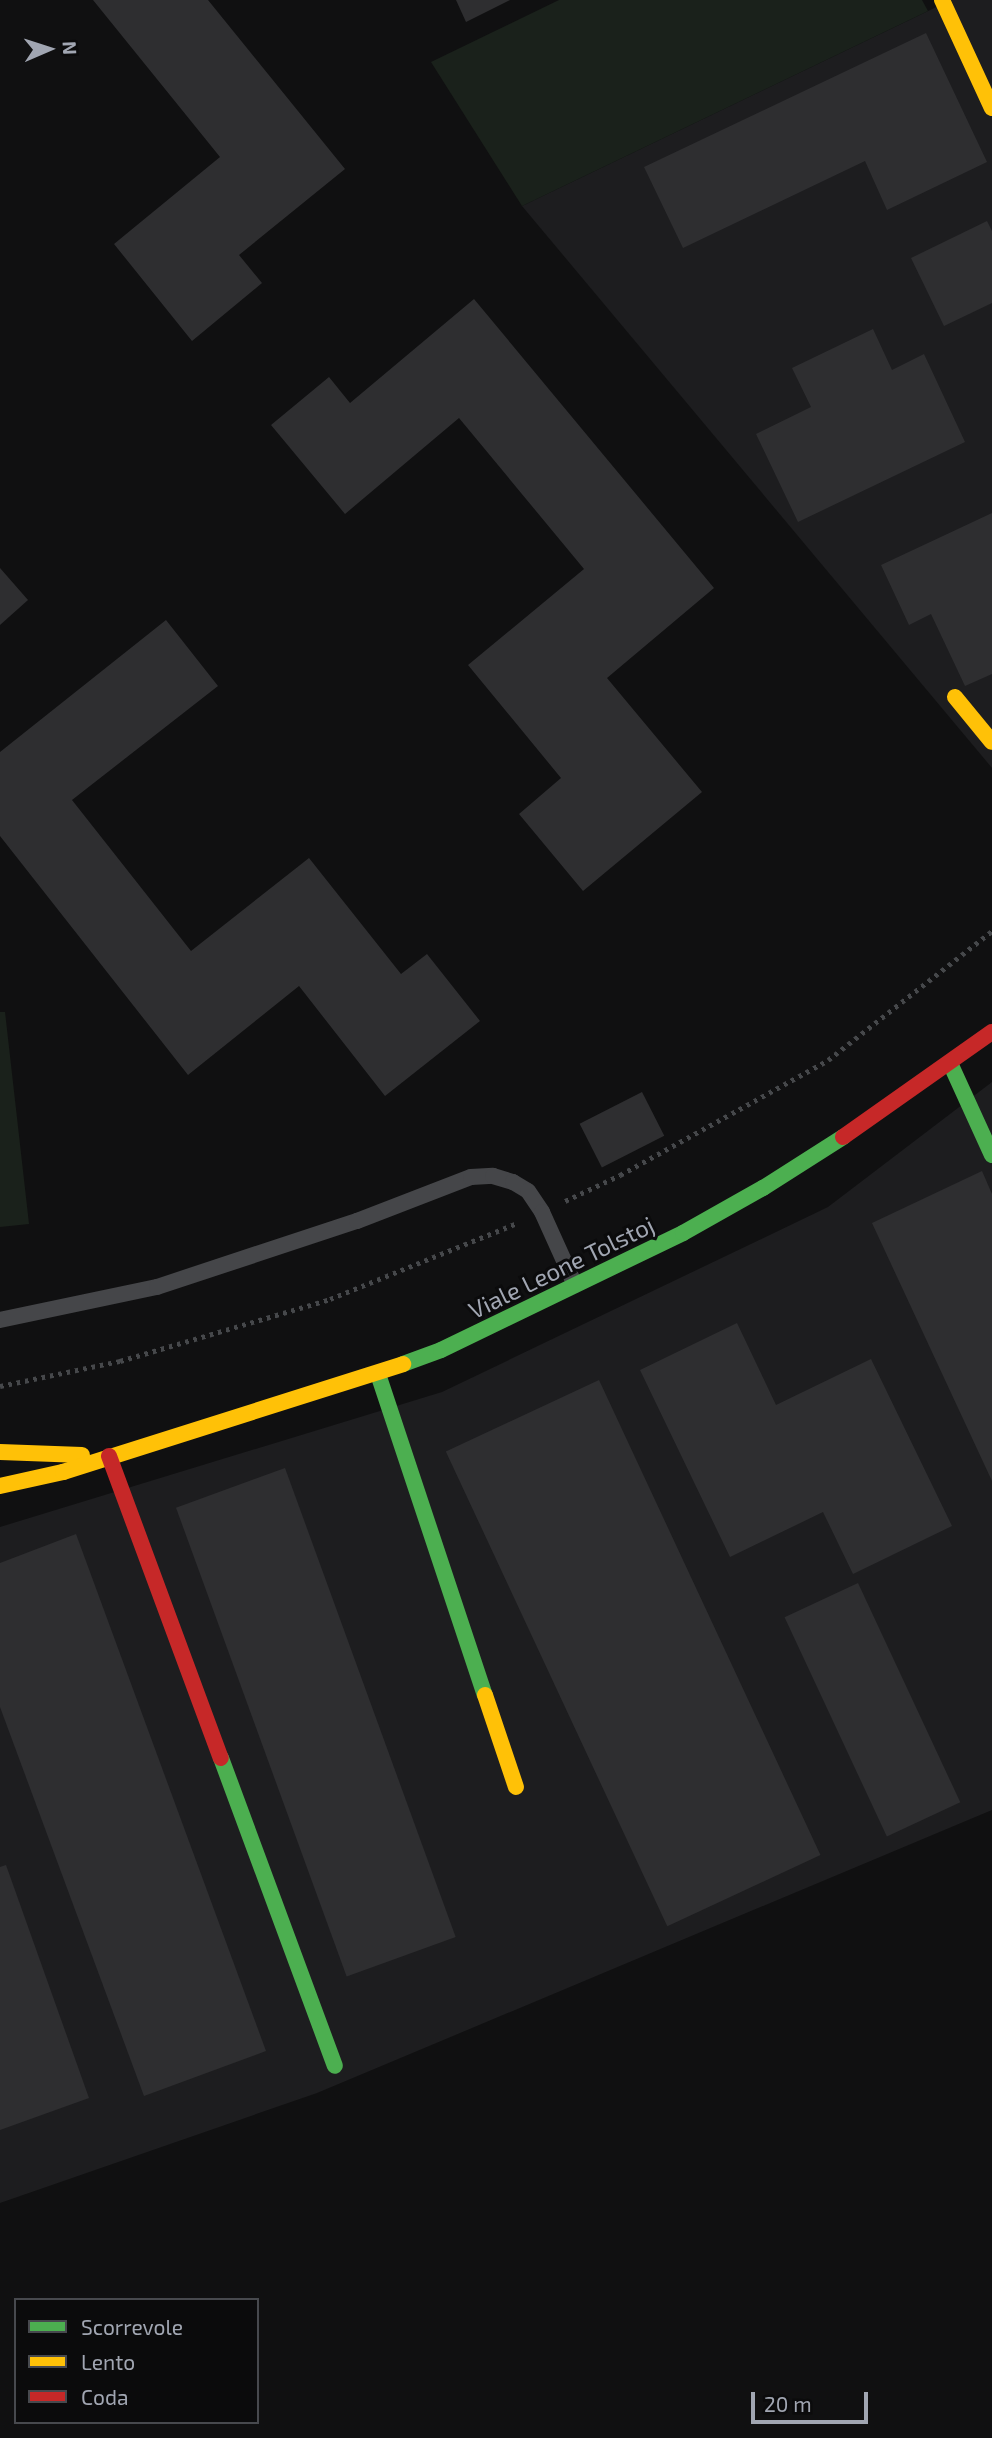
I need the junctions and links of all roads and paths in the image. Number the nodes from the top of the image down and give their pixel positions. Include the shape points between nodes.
1 (942, 0) edge
2 (992, 108) edge
3 (955, 697) dead end
4 (992, 742) edge
5 (992, 1032) edge
6 (950, 1063) junction
7 (992, 1154) edge
8 (575, 1286) junction
9 (0, 1320) edge
10 (377, 1374) junction
11 (0, 1452) edge
12 (109, 1455) junction
13 (0, 1486) edge
14 (516, 1787) dead end
15 (335, 2066) dead end

1 - 2 street
3 - 4 street
5 - 6 street, Viale Leone Tolstoj
6 - 7 street
6 - 8 street, Viale Leone Tolstoj via 797,1168 683,1233
8 - 9 lane via 535,1200 513,1182 482,1177 157,1287
8 - 10 street, Viale Leone Tolstoj via 441,1350
10 - 12 street, Viale Leone Tolstoj
10 - 14 street
11 - 12 street, Viale Leone Tolstoj
12 - 13 street, Viale Leone Tolstoj via 43,1478
12 - 15 street

